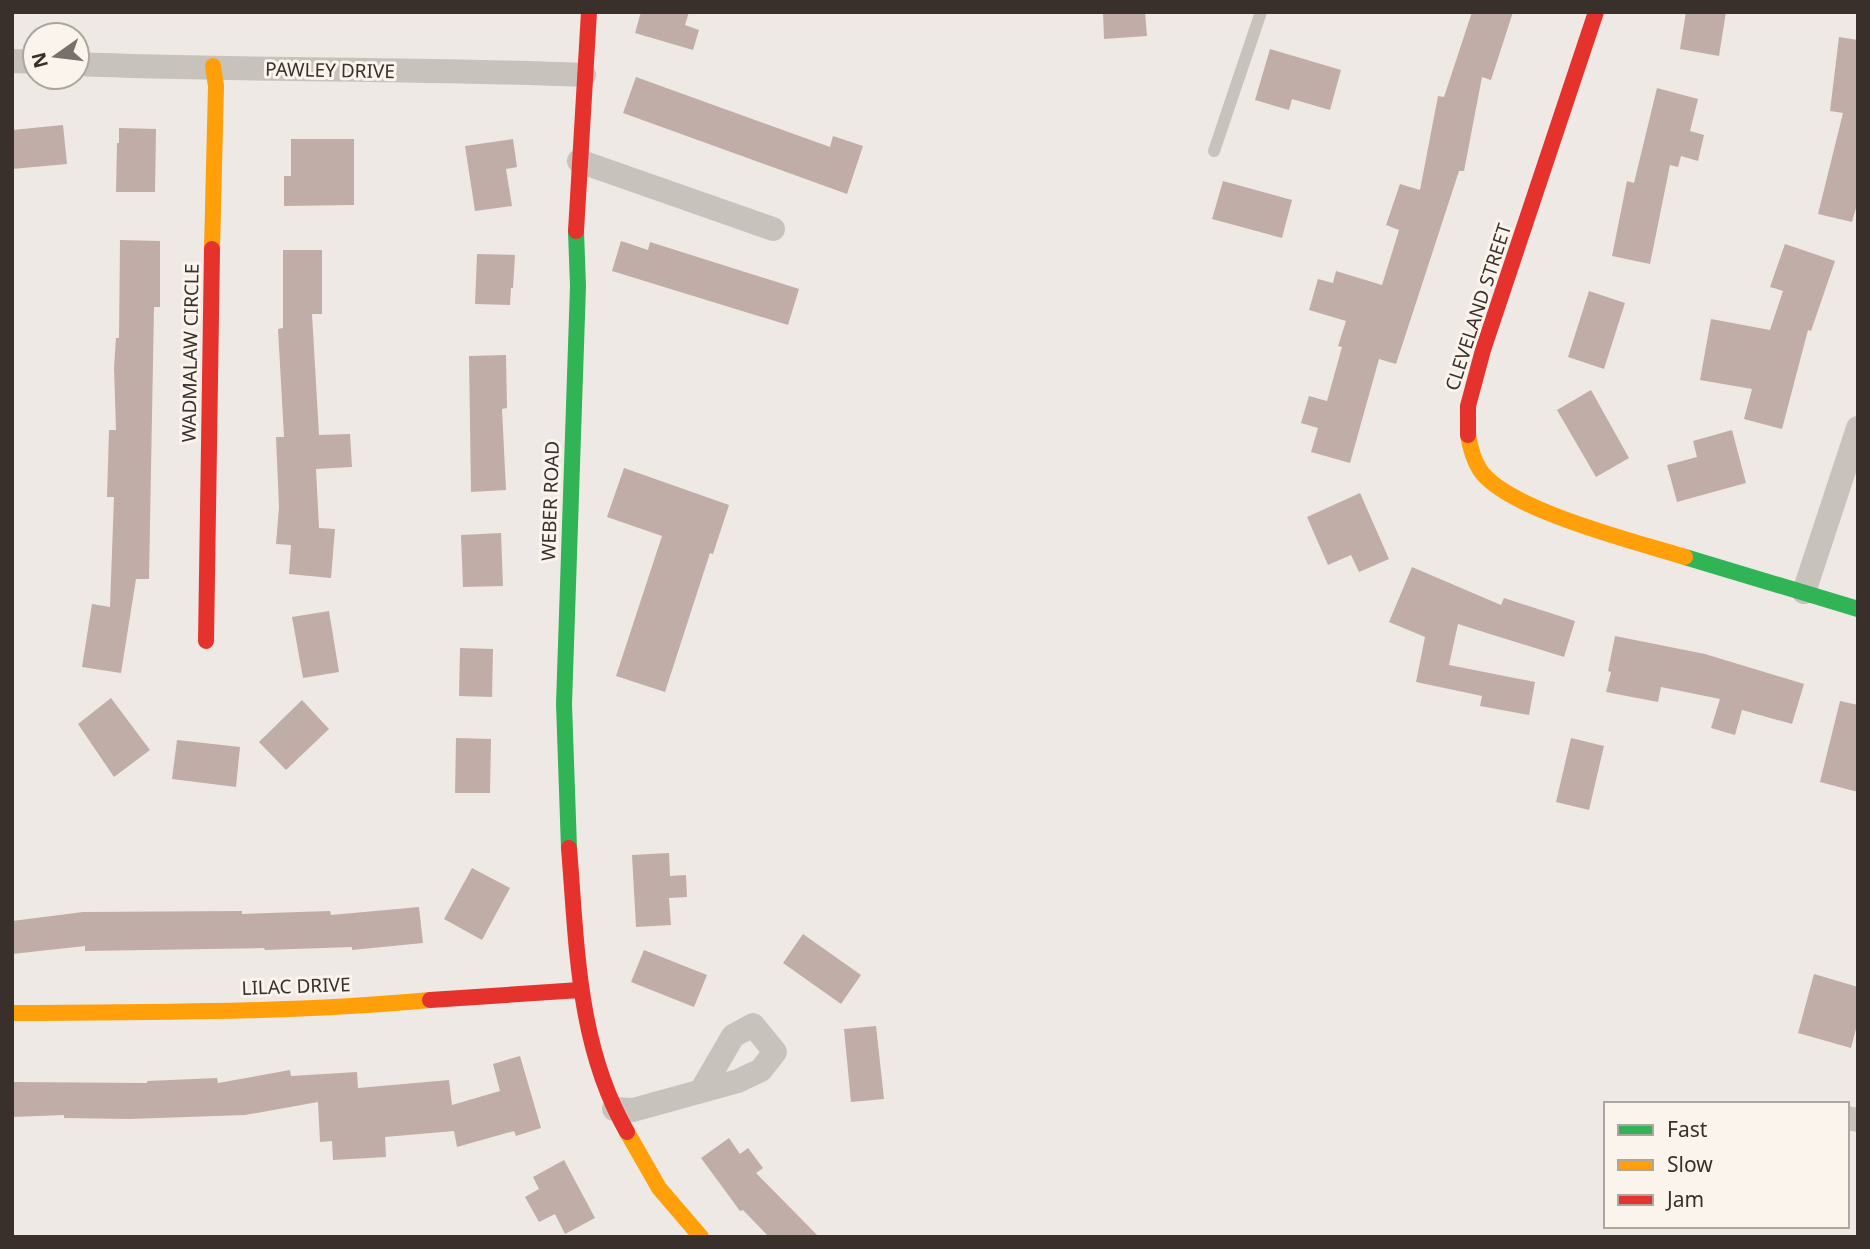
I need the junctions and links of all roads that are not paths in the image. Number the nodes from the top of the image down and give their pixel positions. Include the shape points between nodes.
1 (589, 12) edge
2 (1261, 12) edge
3 (1596, 12) edge
4 (91, 64) edge
5 (213, 66) junction
6 (583, 75) junction
7 (1214, 151) dead end
8 (579, 161) junction
9 (773, 229) dead end
10 (1858, 428) edge
11 (1804, 592) junction
12 (1858, 609) edge
13 (205, 641) dead end
14 (580, 990) junction
15 (12, 1013) edge
16 (701, 1090) dead end
17 (614, 1109) junction
18 (701, 1237) edge

1 - 6 street, WEBER ROAD
2 - 7 lane
3 - 11 street, CLEVELAND STREET via 1483,350 1468,406 1471,452 1481,472 1518,501 1603,532
4 - 5 street, PAWLEY DRIVE
5 - 6 street, PAWLEY DRIVE
5 - 13 street, WADMALAW CIRCLE
6 - 8 street, WEBER ROAD
8 - 9 street
8 - 14 street, WEBER ROAD via 564,704
10 - 11 street
11 - 12 street, CLEVELAND STREET
14 - 15 street, LILAC DRIVE via 386,1004
14 - 17 street, WEBER ROAD via 587,1029
16 - 17 street via 633,1110
17 - 18 street, WEBER ROAD via 659,1188

